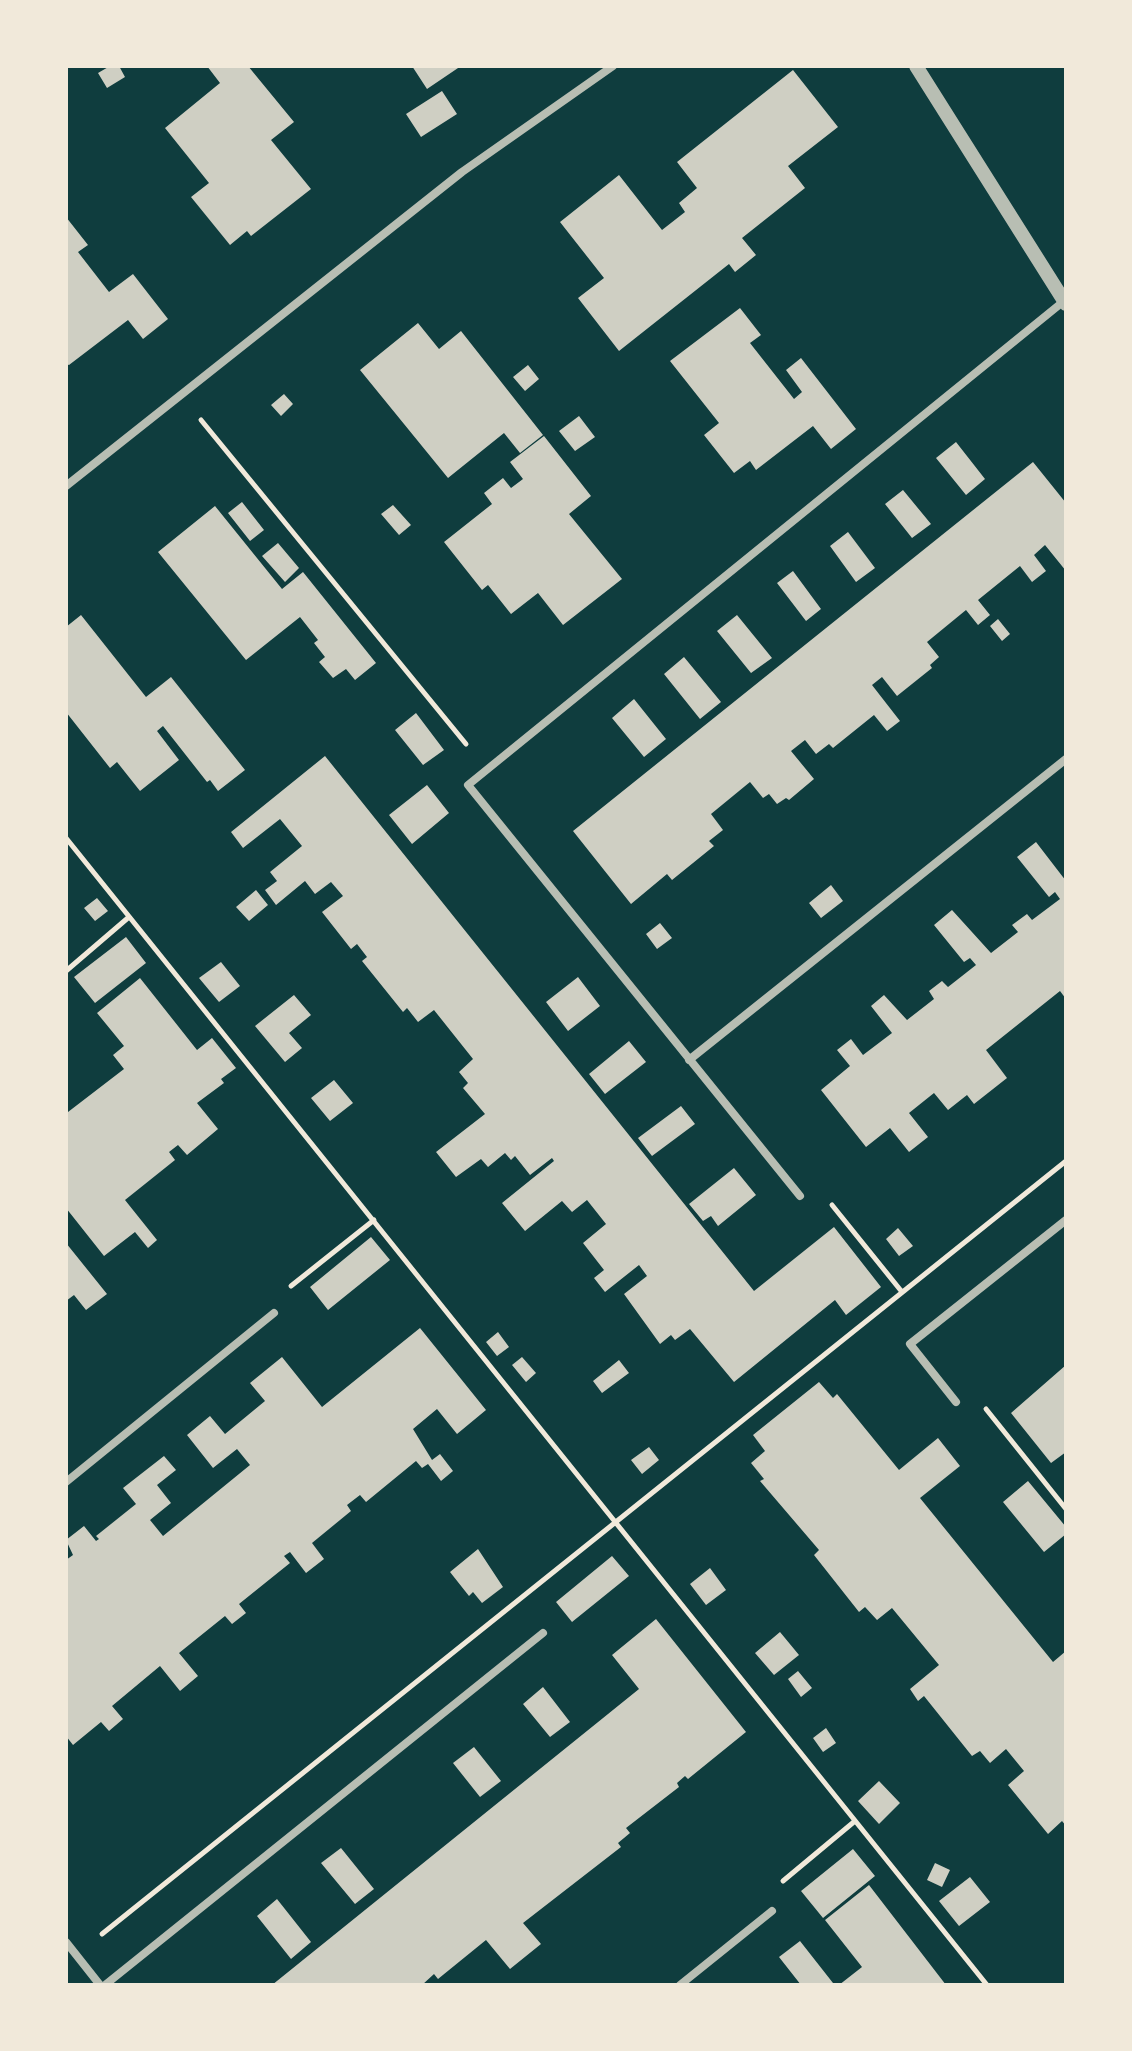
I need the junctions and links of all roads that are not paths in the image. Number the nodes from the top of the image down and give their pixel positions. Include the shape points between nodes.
1 (613, 66) edge
2 (916, 66) edge
3 (1065, 303) edge
4 (66, 486) edge
5 (1066, 759) edge
6 (689, 1060) junction
7 (800, 1196) road end
8 (1066, 1220) edge
9 (274, 1313) road end
10 (956, 1402) road end
11 (66, 1482) edge
12 (543, 1633) dead end
13 (772, 1911) road end
14 (66, 1942) edge
15 (102, 1985) edge
16 (680, 1985) edge

1 - 4 street via 462,172
2 - 3 street
3 - 6 street via 468,785
5 - 6 street
6 - 7 street
8 - 10 street via 910,1344
9 - 11 street
12 - 15 street
13 - 16 street
14 - 15 street

